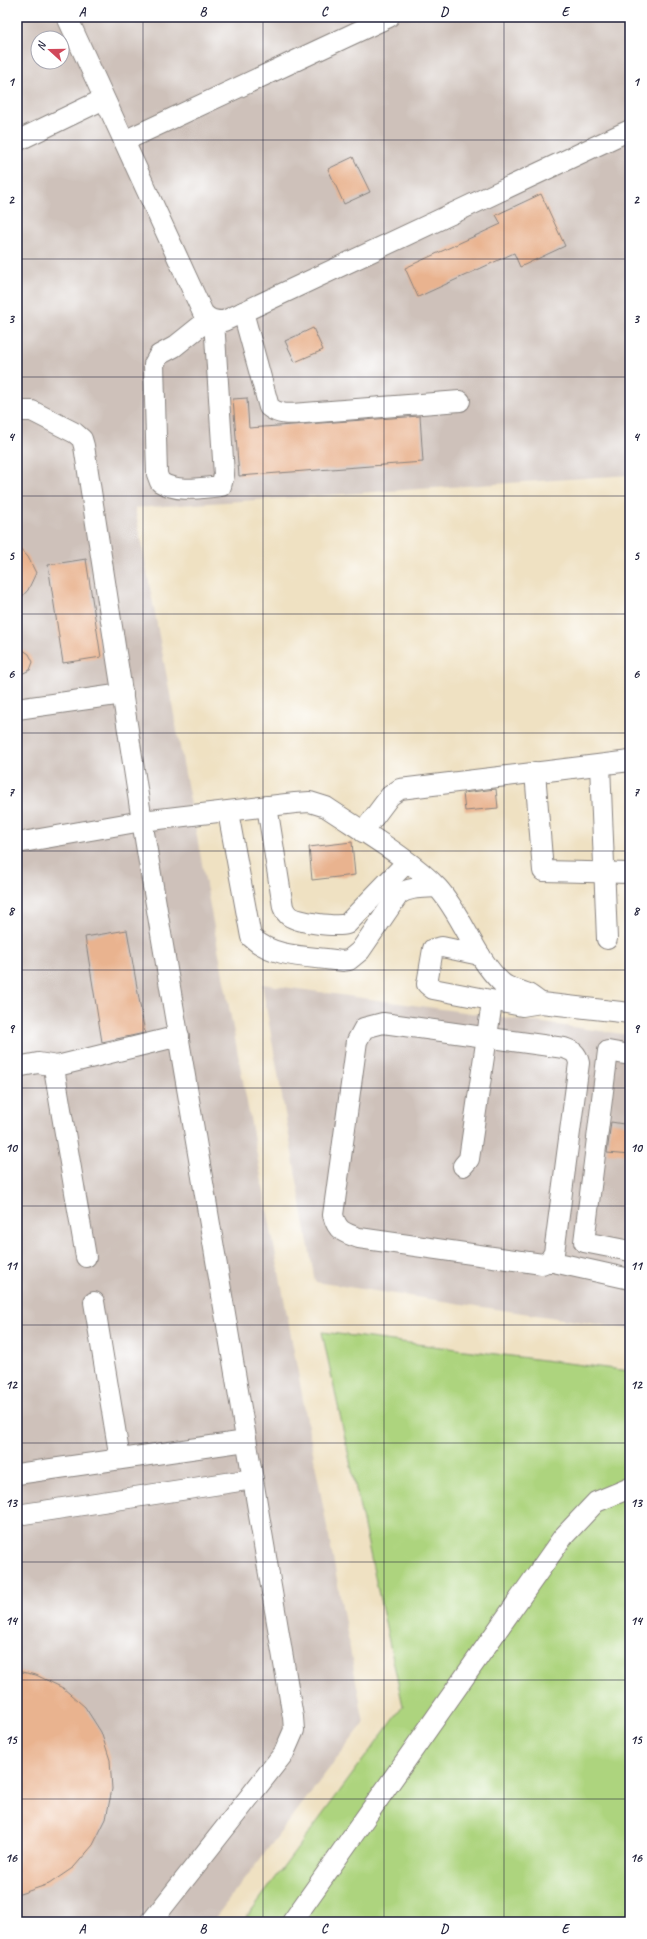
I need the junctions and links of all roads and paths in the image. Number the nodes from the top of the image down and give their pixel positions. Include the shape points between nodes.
1 (67, 17) edge
2 (389, 17) edge
3 (104, 99) junction
4 (630, 130) edge
5 (17, 141) edge
6 (124, 142) junction
7 (243, 312) junction
8 (212, 320) junction
9 (460, 401) dead end
10 (17, 411) edge
11 (123, 694) junction
12 (17, 709) edge
13 (630, 761) edge
14 (600, 765) junction
15 (535, 772) junction
16 (267, 806) junction
17 (228, 812) junction
18 (142, 821) junction
19 (363, 832) junction
20 (17, 843) edge
21 (407, 862) junction
22 (604, 872) junction
23 (630, 873) edge
24 (436, 887) junction
25 (607, 938) dead end
26 (480, 954) junction
27 (492, 1002) junction
28 (541, 1003) junction
29 (630, 1014) edge
30 (179, 1036) junction
31 (487, 1038) junction
32 (630, 1055) edge
33 (57, 1066) junction
34 (17, 1067) edge
35 (463, 1166) dead end
36 (630, 1251) edge
37 (86, 1257) dead end
38 (549, 1261) junction
39 (630, 1279) edge
40 (94, 1302) dead end
41 (246, 1441) junction
42 (120, 1459) junction
43 (17, 1474) edge
44 (253, 1479) junction
45 (630, 1488) edge
46 (17, 1515) edge
47 (151, 1922) edge
48 (292, 1922) edge

1 - 3 street
2 - 6 street
3 - 5 street
3 - 6 street
4 - 7 street
6 - 8 street via 202,313
7 - 8 street via 224,321
7 - 9 street via 269,407 276,412 305,413
8 - 8 street via 223,481 221,486 169,488 160,482 157,474 154,364 159,356
10 - 11 street via 32,411 68,429 79,436 84,446
11 - 12 street
11 - 18 street
13 - 14 street
14 - 15 street
14 - 22 street
15 - 19 street via 400,789 390,796
15 - 22 street via 543,871
16 - 17 street
16 - 19 street via 317,803
16 - 21 street via 283,907 288,916 297,920 340,926 347,924
17 - 18 street
17 - 24 street via 251,936 258,943 273,950 349,960 360,951 398,894 413,888
18 - 20 street
18 - 30 street
19 - 21 street
21 - 24 street
22 - 23 street
22 - 25 street
24 - 26 street via 458,915
26 - 27 street via 437,947 431,952 427,984 433,989
26 - 28 street via 502,984 526,993
27 - 28 street via 522,1006
27 - 31 street
28 - 29 street
30 - 33 street
30 - 41 street
31 - 35 street via 469,1159
31 - 38 street via 564,1048 577,1055 579,1063 554,1253
31 - 38 street via 383,1023 364,1028 357,1041 333,1215 336,1225 345,1233 359,1238 542,1264
32 - 36 street via 608,1051 584,1242
33 - 34 street via 38,1064
33 - 37 street via 55,1074
38 - 39 street
40 - 42 street
41 - 42 street
41 - 44 street
42 - 43 street
44 - 46 street
44 - 47 street via 294,1730 284,1753
45 - 48 street via 596,1502 563,1537

